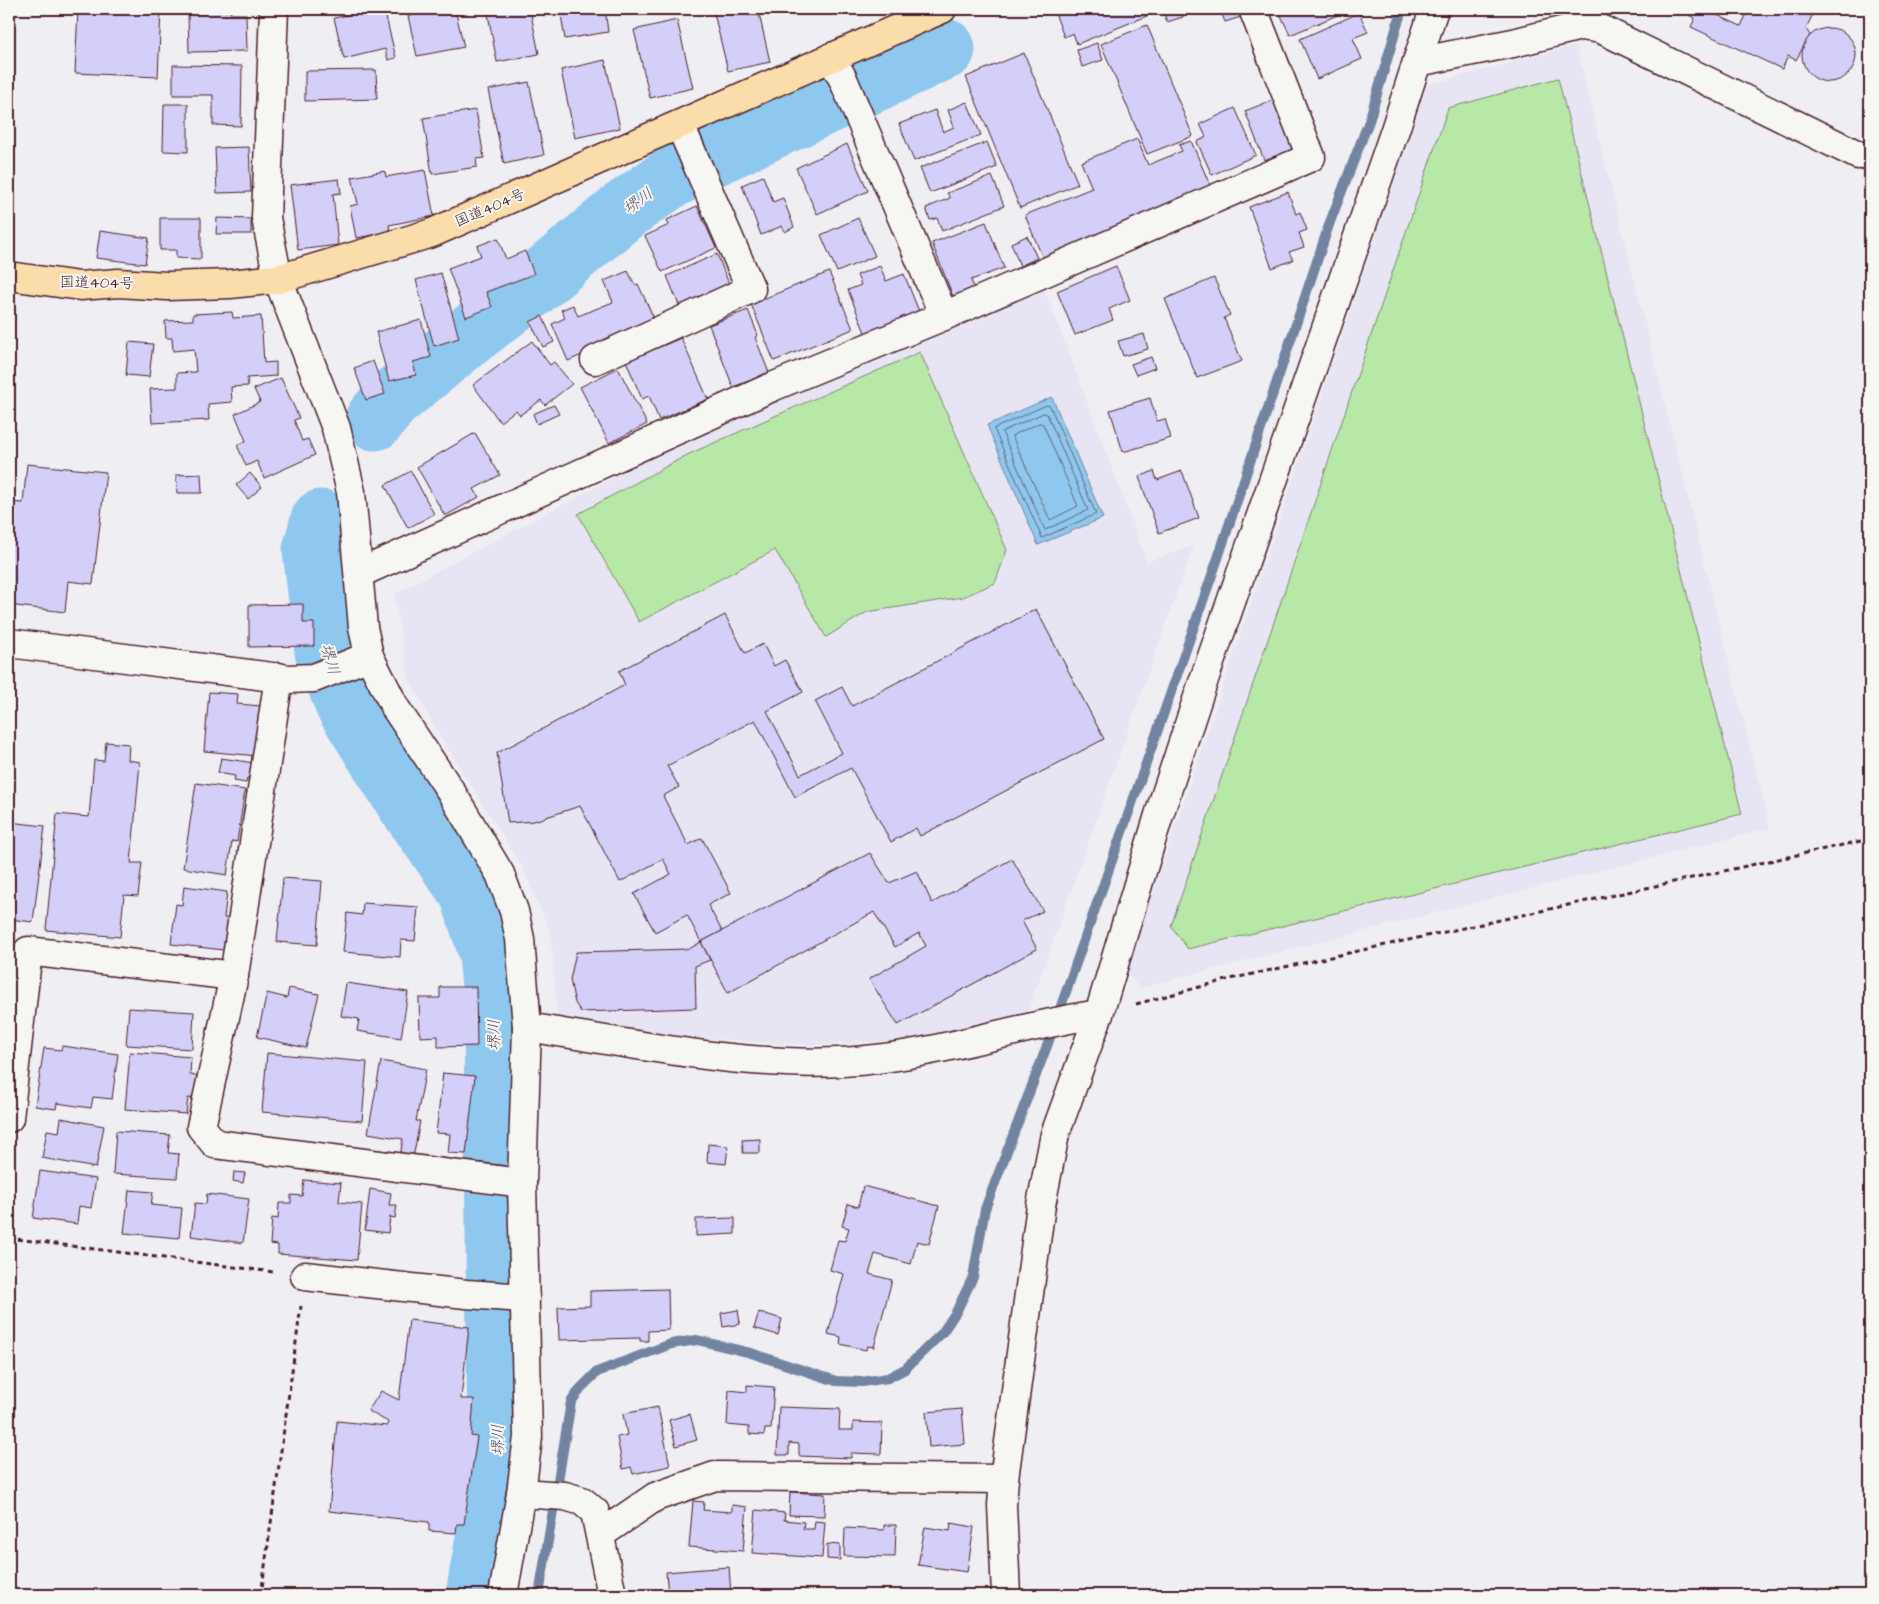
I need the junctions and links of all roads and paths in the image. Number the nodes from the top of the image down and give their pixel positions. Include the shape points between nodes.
1 (274, 9) edge
2 (942, 9) edge
3 (1253, 9) edge
4 (1434, 9) edge
5 (1417, 62) junction
6 (842, 80) junction
7 (680, 125) junction
8 (1858, 155) dead end
9 (9, 276) edge
10 (278, 279) junction
11 (944, 316) junction
12 (595, 360) dead end
13 (360, 573) junction
14 (9, 643) edge
15 (369, 656) junction
16 (279, 677) junction
17 (1870, 839) edge
18 (234, 976) junction
19 (1099, 1014) junction
20 (527, 1027) junction
21 (9, 1118) edge
22 (522, 1183) junction
23 (9, 1238) edge
24 (305, 1276) junction
25 (525, 1298) junction
26 (1004, 1479) junction
27 (522, 1493) junction
28 (601, 1534) junction
29 (261, 1595) edge
30 (503, 1595) edge
31 (612, 1595) edge
32 (1006, 1595) edge

1 - 10 street via 266,218
2 - 6 highway, 国道404号
3 - 11 street via 1311,157
4 - 5 street
5 - 8 street via 1581,26 1601,29
5 - 19 street via 1196,703
6 - 7 highway, 国道404号
6 - 11 street
7 - 10 highway, 国道404号 via 432,233
7 - 12 street via 751,289
9 - 10 highway, 国道404号 via 80,286 230,284
10 - 13 street via 336,428 351,492
11 - 13 street via 772,387
13 - 15 street via 363,627
14 - 16 street
15 - 16 street via 314,678
15 - 20 street via 396,709 500,874 520,939
16 - 18 street
17 - 19 path via 1230,979
18 - 21 street via 28,951
18 - 22 street via 201,1126 215,1144
19 - 20 street via 876,1060 808,1062 720,1056
19 - 26 street via 1055,1134
20 - 22 street
22 - 25 street
23 - 24 path
24 - 25 street
24 - 29 path
25 - 27 street via 528,1437
26 - 28 street via 715,1476 655,1496
26 - 32 street
27 - 28 street via 565,1496 582,1501 595,1512
27 - 30 street
28 - 31 street

